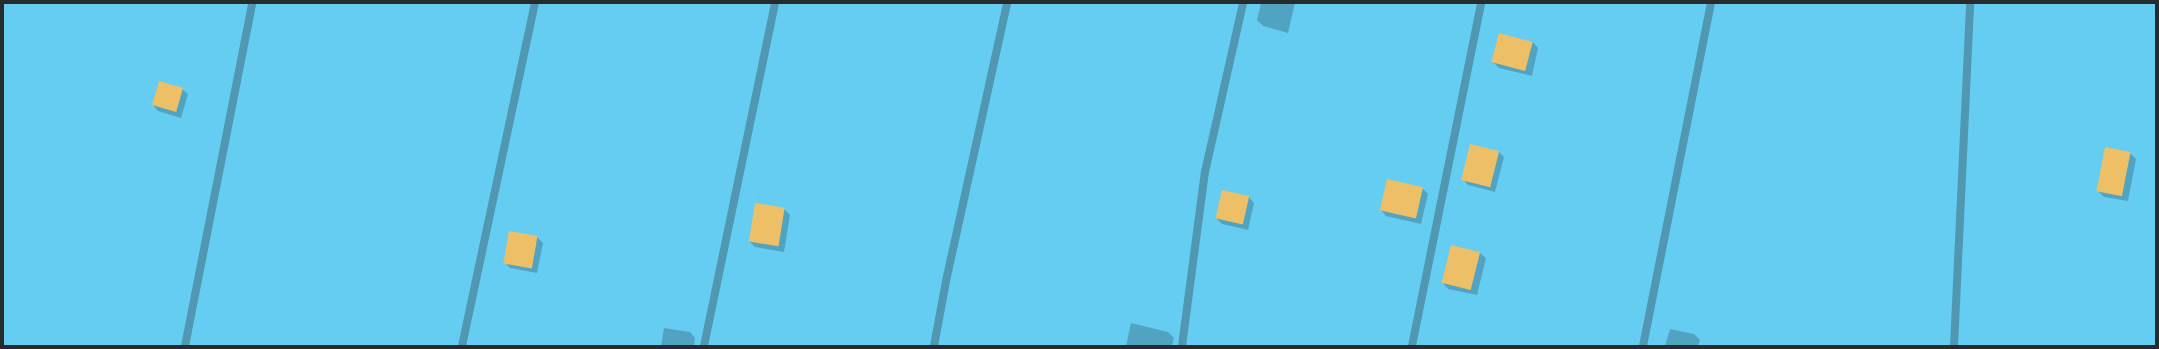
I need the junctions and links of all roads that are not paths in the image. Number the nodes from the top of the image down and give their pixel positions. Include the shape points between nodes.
1 (252, 3) edge
2 (535, 3) edge
3 (775, 3) edge
4 (1007, 3) edge
5 (1243, 3) edge
6 (1481, 3) edge
7 (1711, 3) edge
8 (1970, 3) edge
9 (185, 346) edge
10 (462, 346) edge
11 (704, 346) edge
12 (934, 346) edge
13 (1182, 346) edge
14 (1412, 346) edge
15 (1643, 346) edge
16 (1954, 346) edge

1 - 9 street
2 - 10 street
3 - 11 street
4 - 12 street
5 - 13 street via 1205,172
6 - 14 street
7 - 15 street
8 - 16 street

